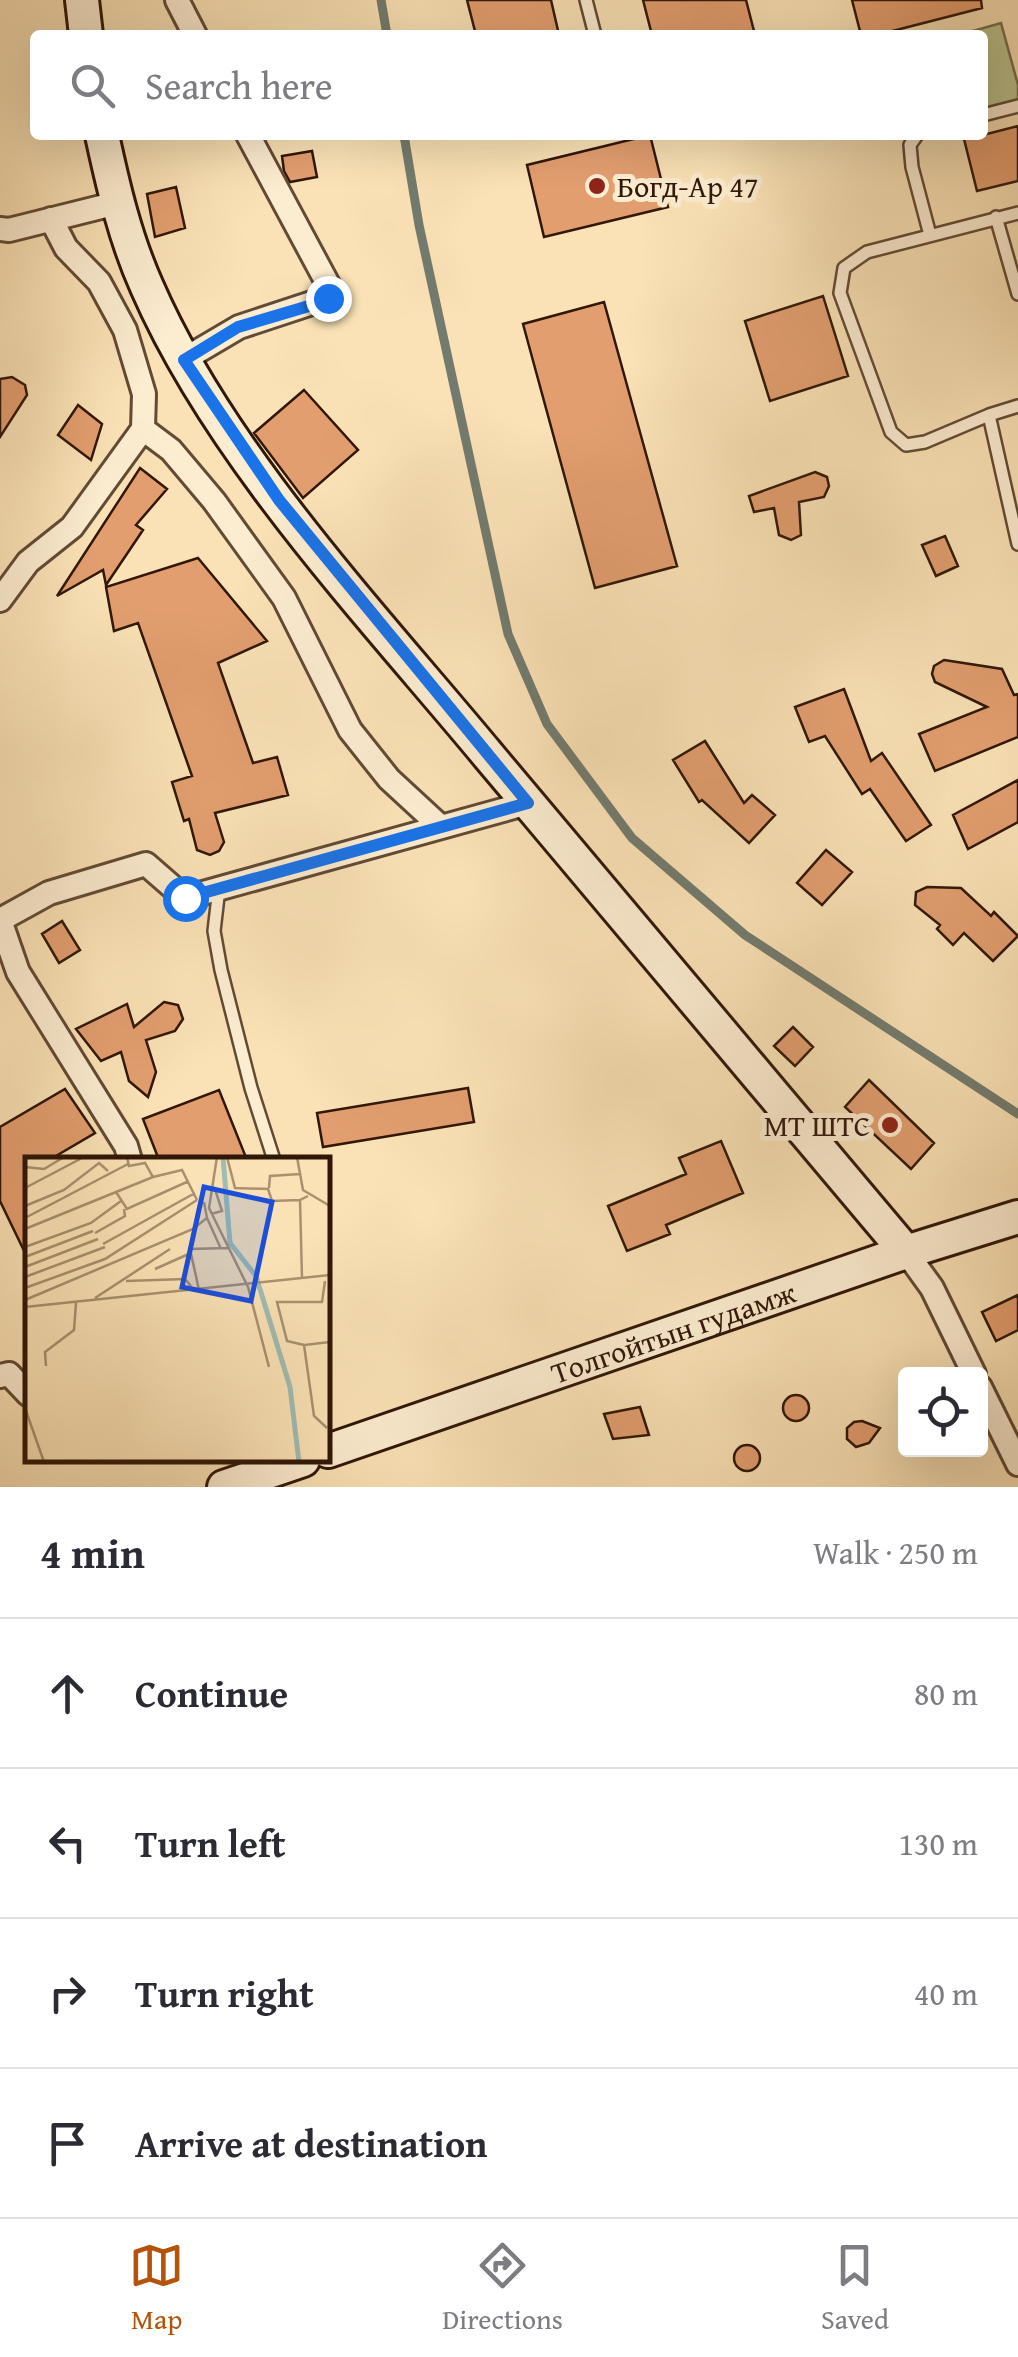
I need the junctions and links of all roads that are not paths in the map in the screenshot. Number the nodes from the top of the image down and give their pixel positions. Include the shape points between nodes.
1 (82, 0) edge
2 (177, 0) edge
3 (586, 0) edge
4 (85, 30) edge
5 (192, 30) edge
6 (593, 30) edge
7 (1018, 106) edge
8 (988, 114) edge
9 (103, 140) edge
10 (251, 140) edge
11 (914, 140) edge
12 (117, 203) junction
13 (1018, 213) edge
14 (996, 217) junction
15 (51, 219) junction
16 (0, 229) edge
17 (930, 235) junction
18 (1018, 294) edge
19 (184, 360) junction
20 (1018, 406) edge
21 (989, 415) junction
22 (143, 429) junction
23 (1018, 544) edge
24 (0, 600) edge
25 (528, 803) junction
26 (440, 827) junction
27 (219, 888) junction
28 (9, 978) edge
29 (129, 1157) edge
30 (273, 1157) edge
31 (1018, 1217) edge
32 (906, 1252) junction
33 (971, 1367) edge
34 (0, 1376) edge
35 (25, 1391) edge
36 (988, 1404) edge
37 (330, 1450) edge
38 (294, 1462) edge
39 (1018, 1464) edge
40 (237, 1475) edge

1 - 4 street
2 - 5 street
3 - 6 lane
7 - 8 lane
9 - 12 street
10 - 19 street via 330,288 328,298 238,327
11 - 17 lane via 912,166
12 - 15 street
12 - 19 street via 146,286
13 - 14 lane
14 - 17 lane
14 - 18 lane
15 - 16 street
15 - 22 street via 66,248 99,282 124,330 144,394
17 - 21 lane via 867,252 844,268 840,293 890,432 906,446
19 - 25 street via 279,500
20 - 21 lane
21 - 23 lane
22 - 24 street via 72,527 28,562
22 - 26 street via 214,500 284,598 350,730
25 - 26 street
25 - 32 street
26 - 27 street
27 - 28 street via 185,898 146,864 49,892 0,920
27 - 30 lane via 214,931 220,970
28 - 29 street
31 - 32 street, Толгойтын гудамж
32 - 33 street via 932,1288
32 - 37 street, Толгойтын гудамж
34 - 35 street via 8,1374
36 - 39 street
38 - 40 street

